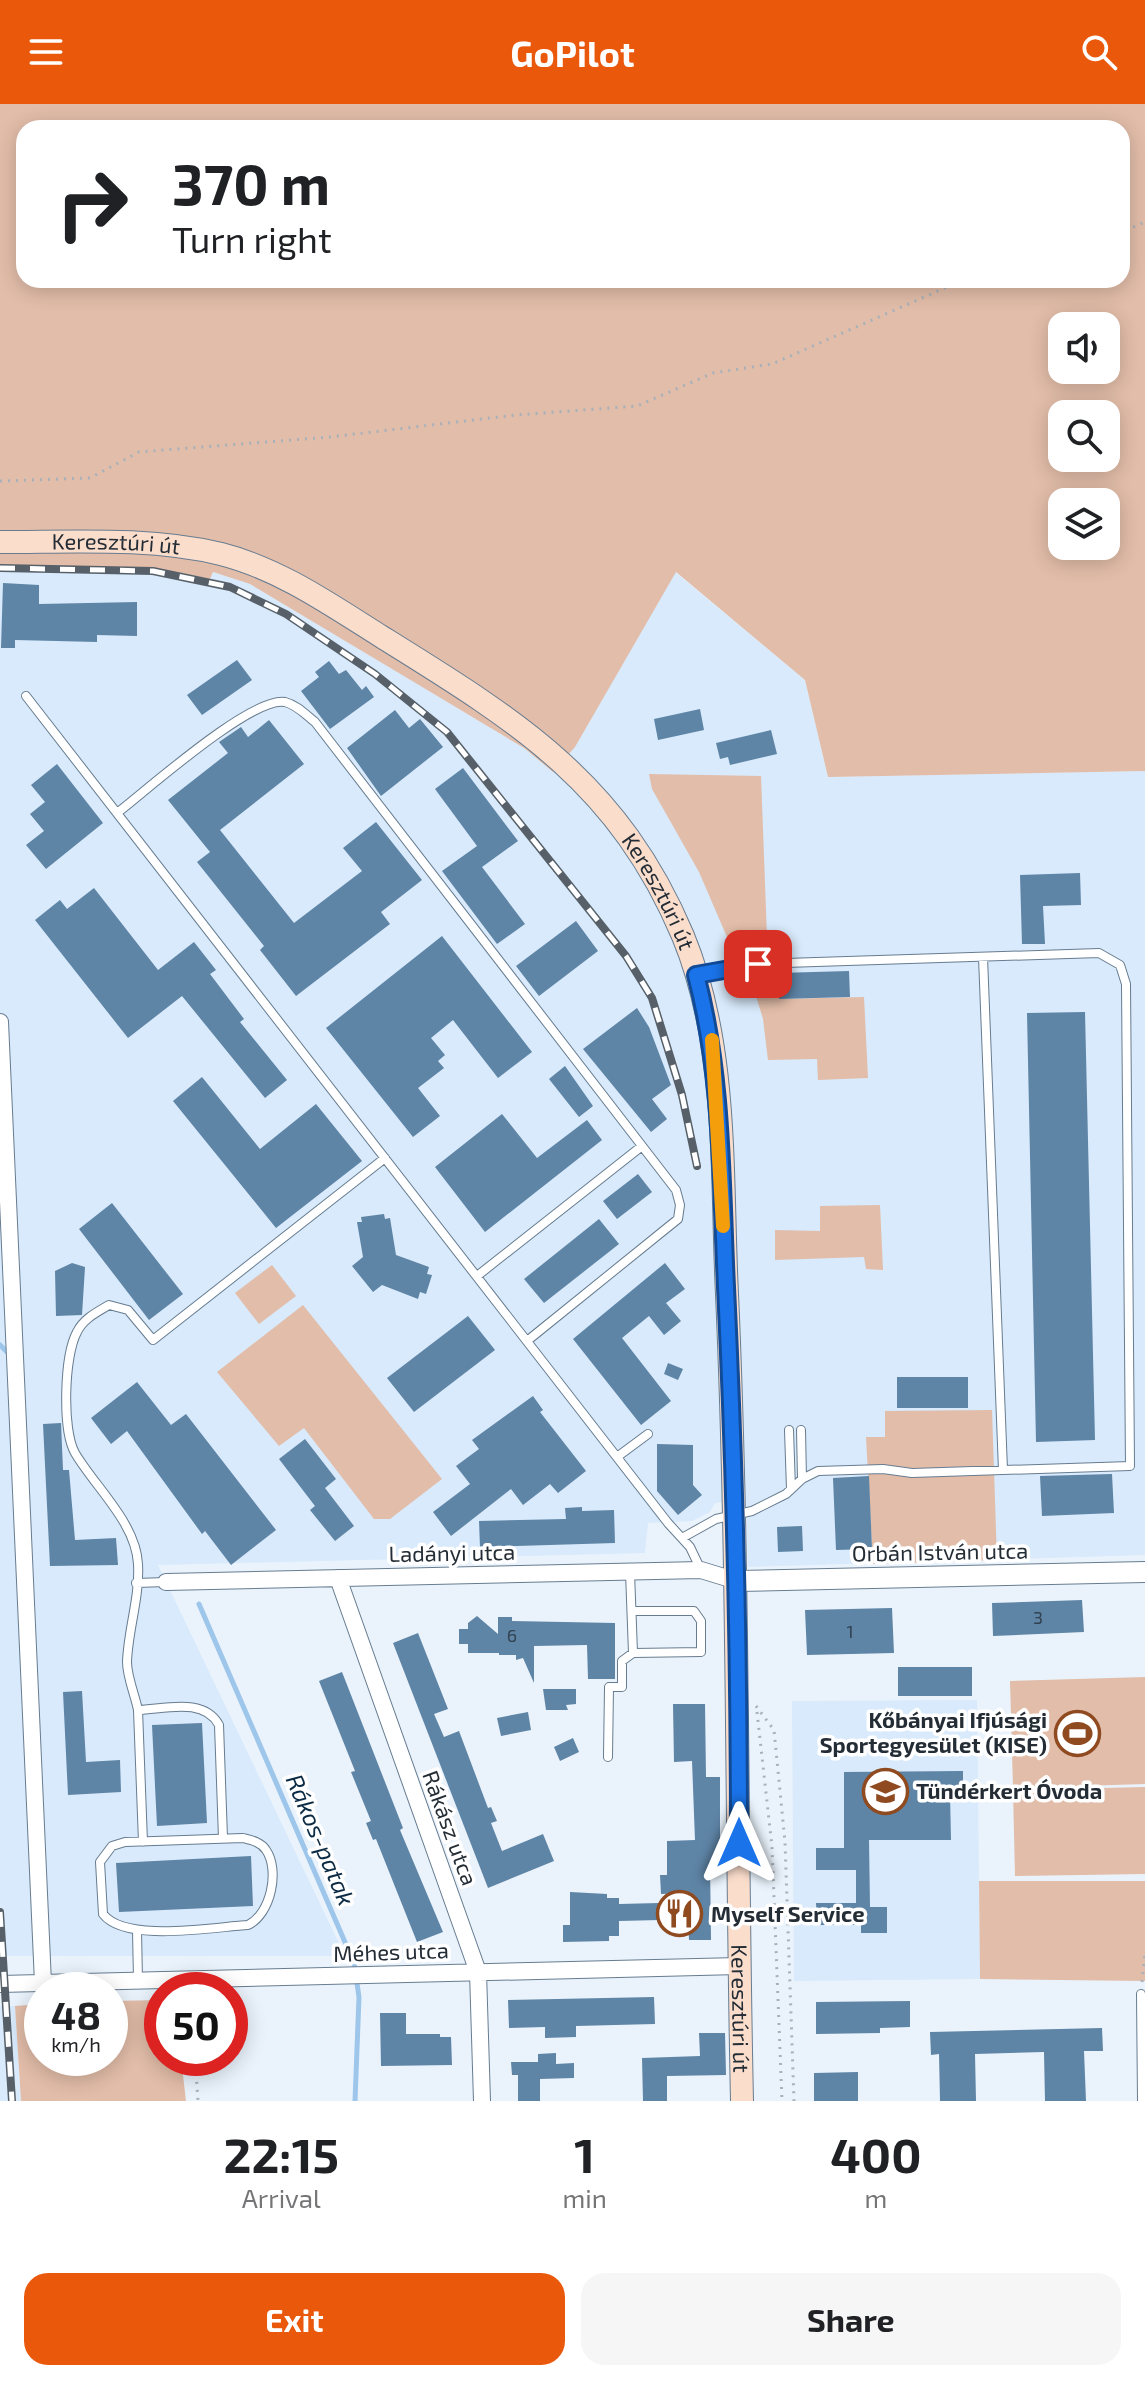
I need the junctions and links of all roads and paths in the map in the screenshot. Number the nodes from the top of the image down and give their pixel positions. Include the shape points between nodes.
1 (945, 288) edge
2 (0, 481) edge
3 (0, 542) edge
4 (26, 696) dead end
5 (117, 813) junction
6 (983, 957) junction
7 (696, 975) junction
8 (0, 1022) edge
9 (642, 1146) junction
10 (385, 1158) junction
11 (477, 1276) junction
12 (527, 1341) junction
13 (789, 1430) dead end
14 (801, 1430) dead end
15 (648, 1434) dead end
16 (617, 1457) junction
17 (1003, 1470) junction
18 (802, 1479) junction
19 (791, 1490) junction
20 (736, 1513) junction
21 (682, 1538) junction
22 (701, 1570) junction
23 (630, 1572) junction
24 (1145, 1572) edge
25 (338, 1578) junction
26 (737, 1581) junction
27 (166, 1582) joint
28 (136, 1583) junction
29 (632, 1611) junction
30 (633, 1653) junction
31 (138, 1710) junction
32 (608, 1757) dead end
33 (223, 1838) junction
34 (143, 1842) junction
35 (137, 1931) junction
36 (1145, 1953) edge
37 (739, 1966) junction
38 (43, 1972) edge
39 (478, 1972) junction
40 (128, 1980) edge
41 (138, 1980) junction
42 (24, 1983) edge
43 (0, 1984) edge
44 (1141, 1994) joint
45 (196, 2076) edge
46 (198, 2101) edge
47 (482, 2101) edge
48 (742, 2101) edge
49 (782, 2101) edge
50 (794, 2101) edge
51 (1142, 2101) edge

1 - 2 path via 772,364 713,373 637,406 139,452 90,478
3 - 7 main road, Keresztúri út via 145,543 221,554 278,575 340,610 523,727 597,795 631,836 661,889
4 - 5 lane
5 - 9 lane via 249,711 283,701 297,707 315,722
5 - 10 lane
6 - 7 lane via 758,964
6 - 17 lane
6 - 17 lane via 1099,953 1120,965 1126,984 1130,1466
7 - 20 main road, Keresztúri út via 714,1054
8 - 38 street
9 - 11 lane
9 - 12 lane via 676,1190 678,1219
10 - 11 lane
10 - 28 lane via 153,1340 128,1310 109,1305 77,1330 67,1384 73,1450 133,1538
11 - 12 lane
12 - 16 lane
13 - 19 lane
14 - 18 lane
15 - 16 lane
16 - 21 lane
17 - 18 lane via 829,1470
18 - 19 lane
19 - 20 lane via 752,1511
20 - 21 lane
20 - 26 main road, Keresztúri út
21 - 22 lane
22 - 23 street, Ladányi utca
22 - 26 street, Ladányi utca
23 - 25 street, Ladányi utca
23 - 29 lane
24 - 26 street, Orbán István utca
25 - 27 street, Ladányi utca
25 - 39 street, Rákász utca
26 - 37 main road, Keresztúri út
27 - 28 lane
28 - 31 lane via 127,1665
29 - 30 lane
29 - 30 lane via 694,1611 701,1621 701,1652
30 - 32 lane via 622,1661 622,1687 609,1687
31 - 33 lane via 199,1707 215,1717
31 - 34 lane
33 - 34 lane
33 - 35 lane via 243,1838 268,1852 270,1898 265,1913 248,1925
34 - 35 lane via 112,1846 100,1862 103,1914 117,1927
35 - 41 lane
36 - 44 path
37 - 39 street, Méhes utca
37 - 48 main road, Keresztúri út
39 - 41 street, Méhes utca
39 - 47 street, Rákász utca
40 - 41 street, Méhes utca
42 - 43 street, Méhes utca
44 - 51 lane
45 - 46 path
49 - 50 path via 772,1847 756,1706 774,1730

